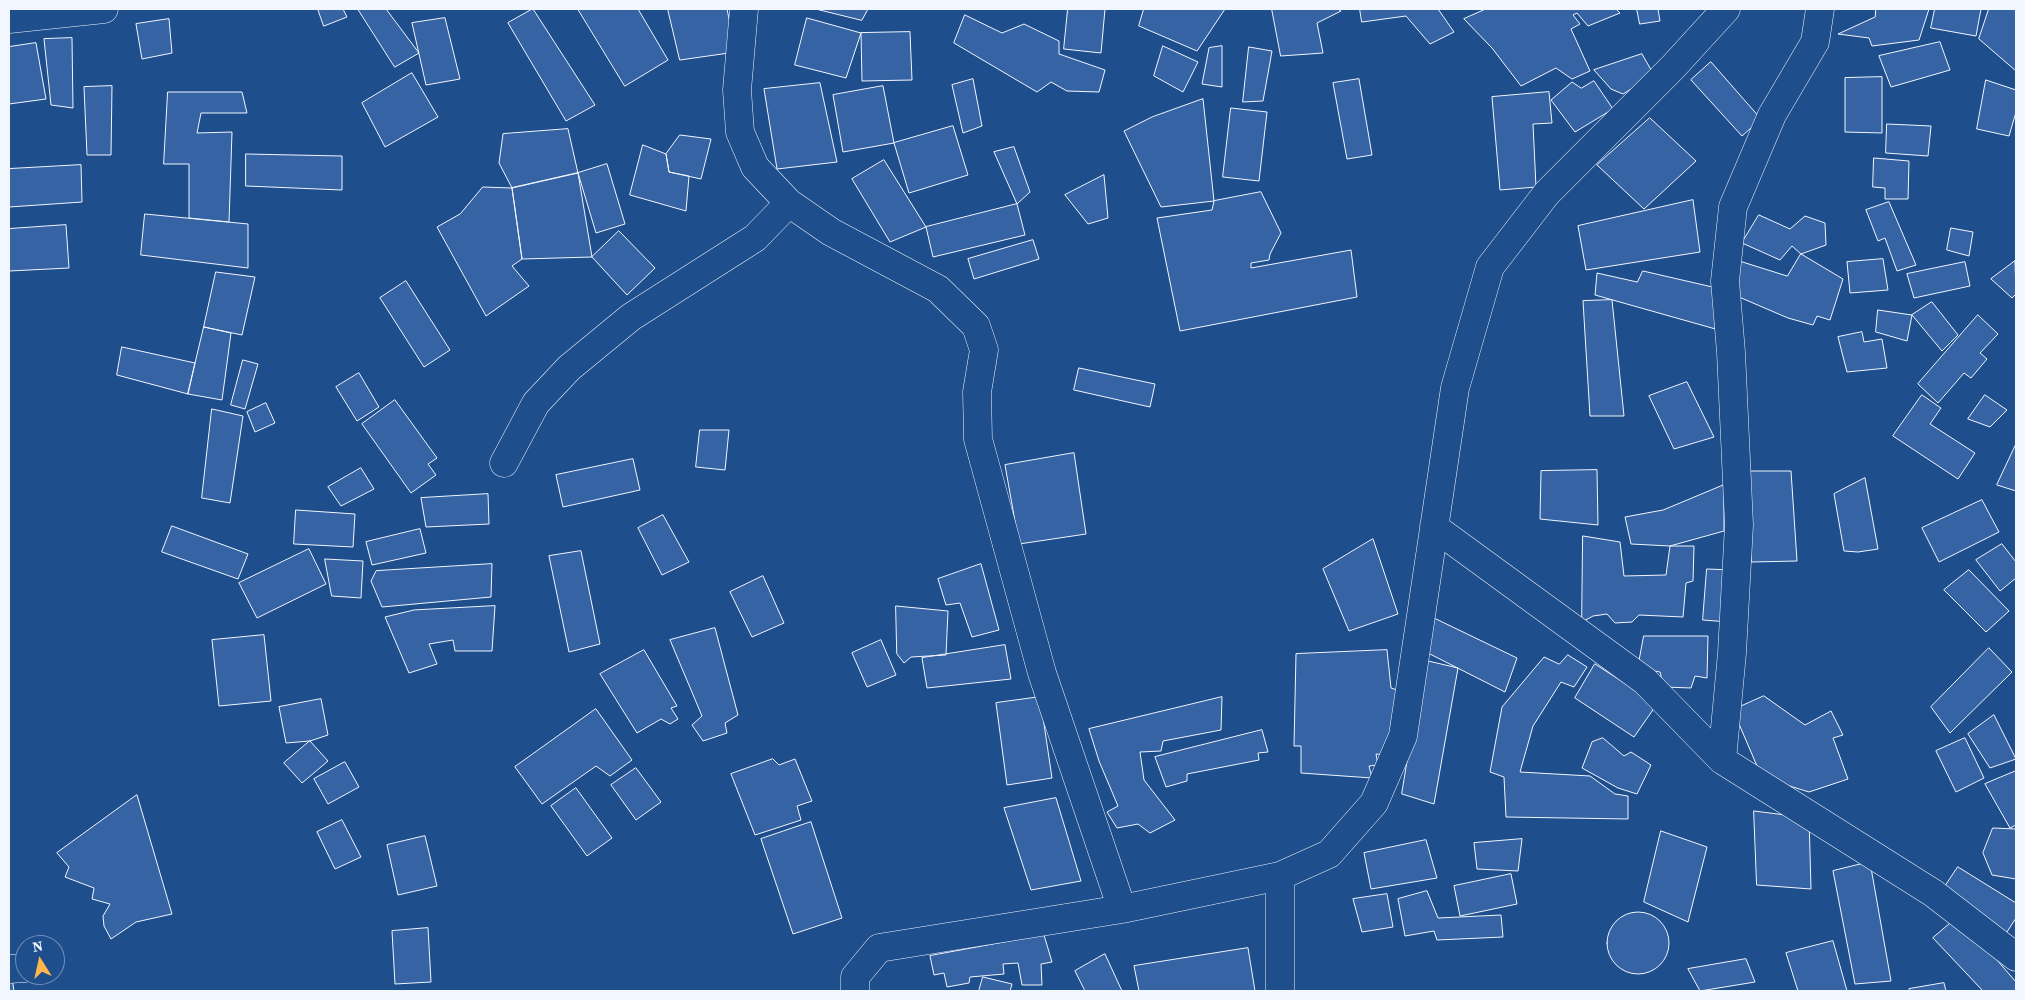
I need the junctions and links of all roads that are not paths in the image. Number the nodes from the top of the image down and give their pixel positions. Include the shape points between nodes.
1 (104, 9) edge
2 (744, 9) edge
3 (1726, 9) edge
4 (1820, 9) edge
5 (9, 18) edge
6 (789, 203) junction
7 (504, 463) dead end
8 (1434, 527) junction
9 (1722, 760) junction
10 (1280, 876) junction
11 (1122, 909) junction
12 (2016, 956) edge
13 (855, 991) edge
14 (1280, 991) edge

1 - 5 street
2 - 6 street via 737,90 740,132 755,167
3 - 8 street via 1673,67 1546,193 1490,267 1455,388
4 - 9 street via 1815,42 1772,115 1732,207 1725,281 1739,525
6 - 7 street via 754,238 631,317 569,368 536,403
6 - 11 street via 831,232 938,289 976,326 984,350 977,392 978,439 1042,673
8 - 9 street via 1645,681
8 - 10 street via 1403,736 1374,803 1329,854
9 - 12 street via 1933,893
10 - 11 street
10 - 14 street
11 - 13 street via 878,948 855,977

